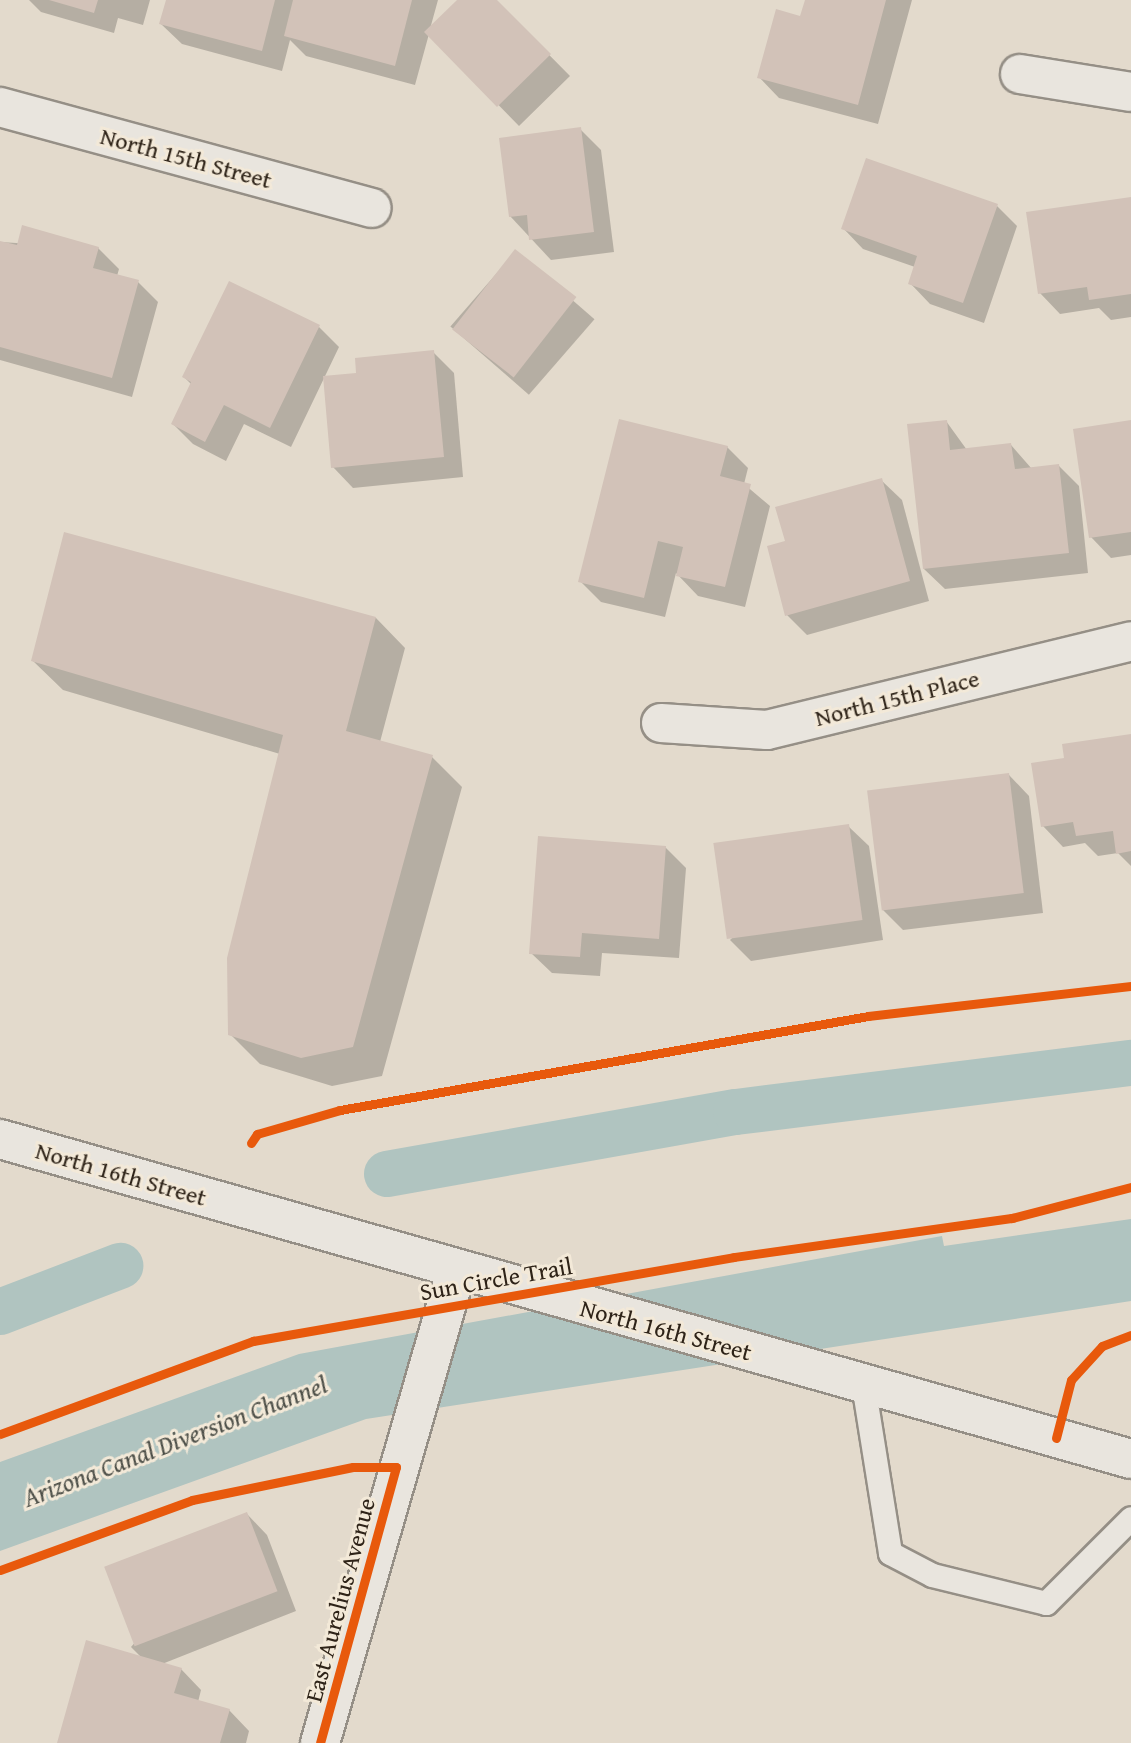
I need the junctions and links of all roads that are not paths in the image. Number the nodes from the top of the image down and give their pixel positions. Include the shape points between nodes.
1 (1020, 74) dead end
2 (1131, 92) edge
3 (0, 107) edge
4 (372, 208) dead end
5 (1131, 641) edge
6 (661, 723) dead end
7 (0, 1139) edge
8 (456, 1272) junction
9 (863, 1384) junction
10 (1131, 1459) edge
11 (1131, 1518) edge
12 (320, 1743) edge

1 - 2 street
3 - 4 street, North 15th Street
5 - 6 street, North 15th Place via 767,730
7 - 8 street, North 16th Street
8 - 9 street, North 16th Street
8 - 12 street, East Aurelius Avenue
9 - 10 street, North 16th Street
9 - 11 lane via 890,1553 932,1575 1046,1603

